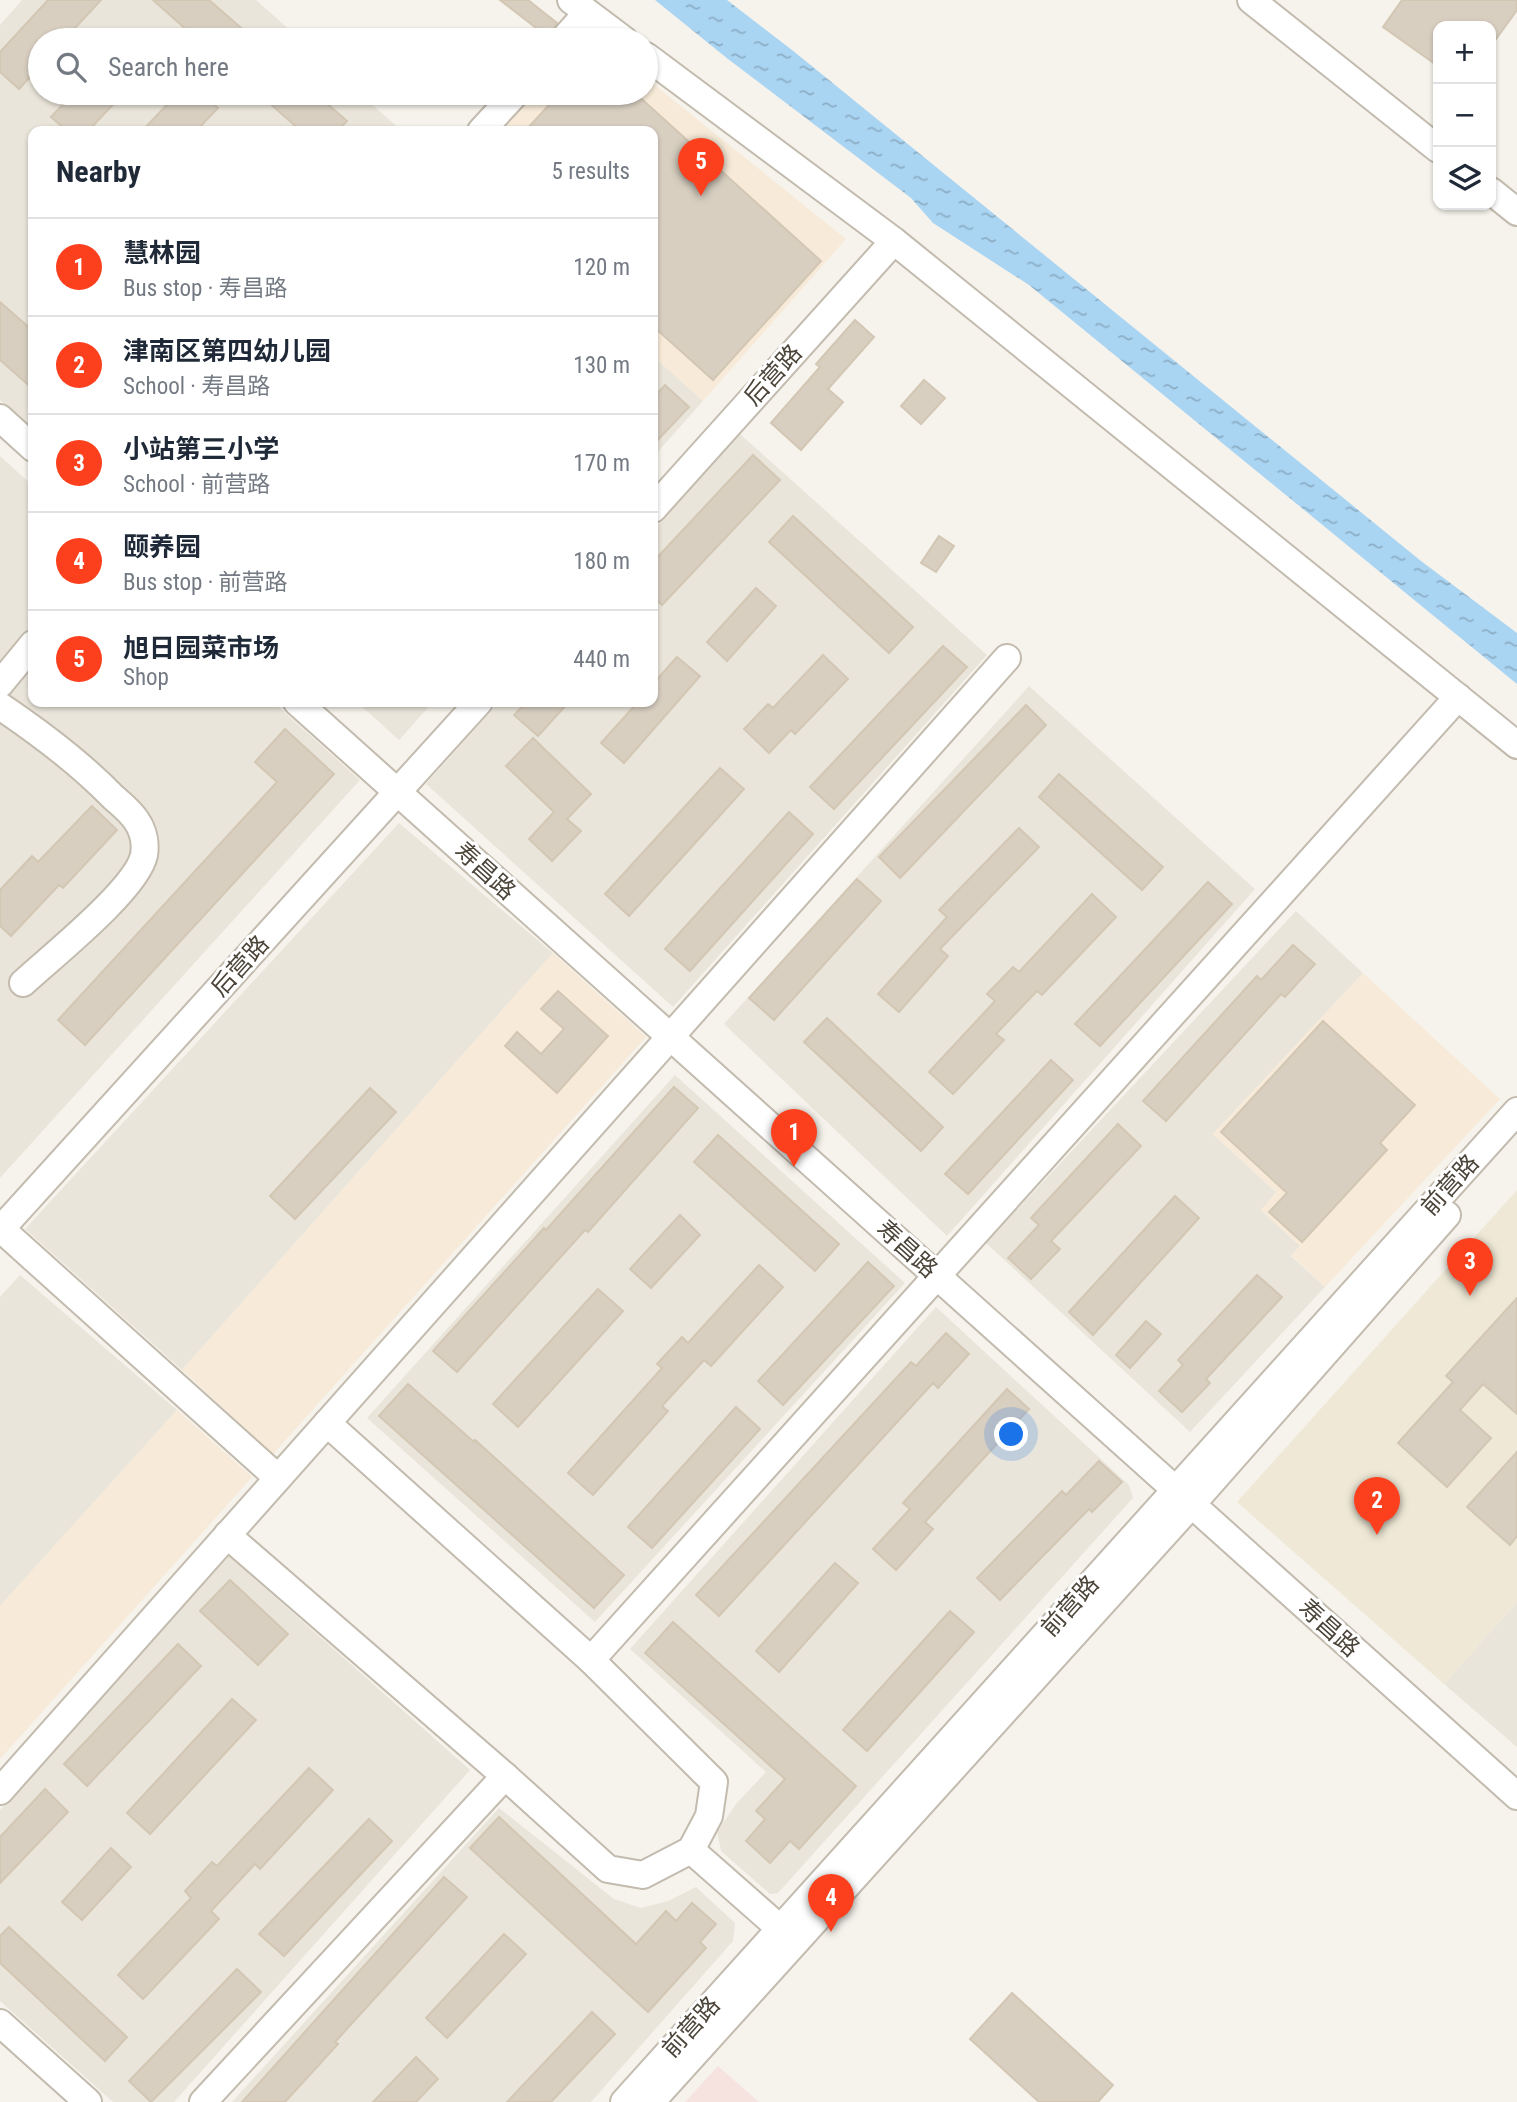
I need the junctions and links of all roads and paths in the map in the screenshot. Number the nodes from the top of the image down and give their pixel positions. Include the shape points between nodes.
1 (1251, 0) edge
2 (579, 7) edge
3 (569, 28) edge
4 (608, 28) edge
5 (658, 65) edge
6 (505, 105) edge
7 (486, 126) edge
8 (1435, 147) edge
9 (1496, 195) edge
10 (1517, 212) edge
11 (894, 241) junction
12 (0, 418) edge
13 (0, 434) edge
14 (28, 443) edge
15 (28, 459) edge
16 (658, 503) edge
17 (28, 650) edge
18 (1007, 658) dead end
19 (0, 684) edge
20 (1458, 697) junction
21 (0, 706) edge
22 (303, 707) edge
23 (320, 707) edge
24 (475, 707) edge
25 (1517, 746) edge
26 (402, 788) junction
27 (23, 983) dead end
28 (675, 1032) junction
29 (1517, 1111) edge
30 (1517, 1136) edge
31 (1, 1229) edge
32 (942, 1271) junction
33 (327, 1423) junction
34 (1149, 1458) junction
35 (278, 1478) junction
36 (1183, 1492) junction
37 (1160, 1523) junction
38 (227, 1535) junction
39 (591, 1660) junction
40 (505, 1776) junction
41 (1517, 1776) edge
42 (0, 1791) edge
43 (1517, 1796) edge
44 (691, 1850) junction
45 (787, 1936) junction
46 (0, 2023) edge
47 (0, 2042) edge
48 (68, 2102) edge
49 (88, 2102) edge
50 (203, 2102) edge
51 (624, 2102) edge
52 (651, 2102) edge

1 - 8 street
2 - 3 street
2 - 4 street
5 - 11 street
6 - 7 street
9 - 10 street
11 - 16 street, 后营路
11 - 20 street
12 - 14 street
13 - 15 street
17 - 19 street
18 - 28 street
20 - 25 street
20 - 32 street
21 - 27 street via 97,780 137,820 145,838 144,857 134,877
22 - 26 street, 寿昌路
23 - 26 street, 寿昌路
24 - 26 street, 后营路
26 - 28 street, 寿昌路
26 - 31 street, 后营路
28 - 32 street, 寿昌路
28 - 33 street
29 - 36 street, 前营路
30 - 36 street, 前营路
31 - 35 street
32 - 34 street, 寿昌路
32 - 39 street
33 - 35 street
33 - 39 street
34 - 36 street, 寿昌路
34 - 37 street
35 - 38 street
36 - 37 street via 1174,1513
36 - 41 street, 寿昌路
36 - 43 street, 寿昌路
37 - 45 street, 前营路
38 - 40 street
38 - 42 street
39 - 44 street via 714,1782 709,1816
40 - 44 street via 608,1869 643,1875
40 - 50 street
44 - 45 street
45 - 51 street, 前营路
45 - 52 street, 前营路
46 - 49 street
47 - 48 street

